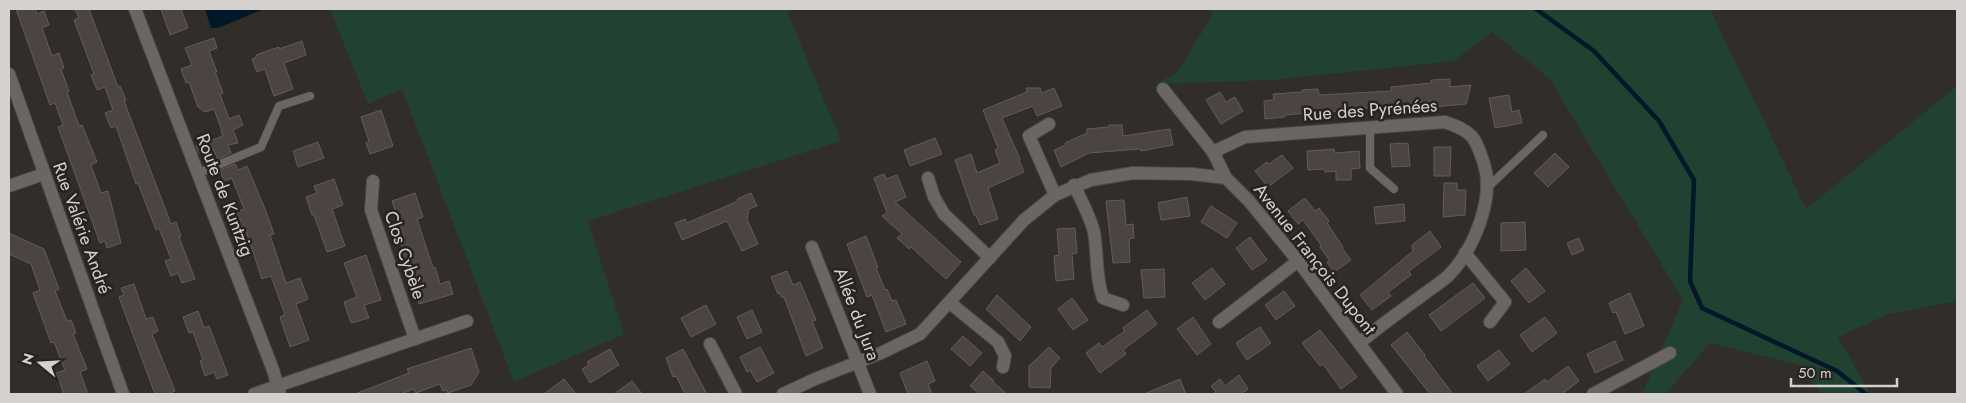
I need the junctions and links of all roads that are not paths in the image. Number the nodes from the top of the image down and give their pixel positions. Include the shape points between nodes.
1 (135, 9) edge
2 (9, 74) edge
3 (1163, 89) dead end
4 (310, 96) dead end
5 (1049, 124) dead end
6 (1370, 126) junction
7 (1543, 135) dead end
8 (1213, 152) junction
9 (199, 173) junction
10 (44, 174) junction
11 (928, 178) dead end
12 (1226, 178) junction
13 (373, 181) dead end
14 (1074, 185) junction
15 (9, 186) edge
16 (1487, 188) junction
17 (1394, 189) dead end
18 (1055, 195) junction
19 (812, 247) dead end
20 (1465, 253) junction
21 (990, 258) junction
22 (1298, 261) junction
23 (950, 303) junction
24 (1123, 305) dead end
25 (466, 321) dead end
26 (1219, 322) dead end
27 (1490, 322) dead end
28 (416, 339) junction
29 (1359, 343) junction
30 (710, 344) dead end
31 (1670, 353) dead end
32 (857, 363) junction
33 (1003, 367) dead end
34 (279, 390) edge
35 (123, 394) edge
36 (254, 394) edge
37 (736, 394) edge
38 (783, 394) edge
39 (870, 394) edge
40 (1397, 394) edge
41 (1593, 394) edge

1 - 9 street, Route de Kuntzig
2 - 10 street, Rue Valérie André
3 - 8 street
4 - 9 lane via 279,106 261,147
5 - 18 street via 1029,136
6 - 8 street, Rue des Pyrénées via 1245,137
6 - 16 street, Rue des Pyrénées via 1445,122 1464,128 1476,142 1486,170
6 - 17 lane via 1370,168
7 - 16 lane
8 - 12 street
9 - 34 street, Route de Kuntzig
10 - 15 street
10 - 35 street, Rue Valérie André
11 - 21 street via 944,214
12 - 14 street via 1133,173
12 - 22 street, Avenue François Dupont
13 - 28 street, Clos Cybèle via 371,210
14 - 18 street
14 - 24 street via 1094,231 1098,284 1103,298
16 - 20 street, Rue des Pyrénées via 1481,220
18 - 21 street via 1024,220
19 - 32 street, Allée du Jura
20 - 27 street via 1505,302
20 - 29 street, Rue des Pyrénées via 1448,276
21 - 23 street
22 - 26 street
22 - 29 street, Avenue François Dupont
23 - 32 street via 920,334
23 - 33 street via 998,342 1005,356
25 - 28 street
28 - 34 street
29 - 40 street, Avenue François Dupont
30 - 37 street
31 - 41 street
32 - 38 street
32 - 39 street, Allée du Jura
34 - 36 street

